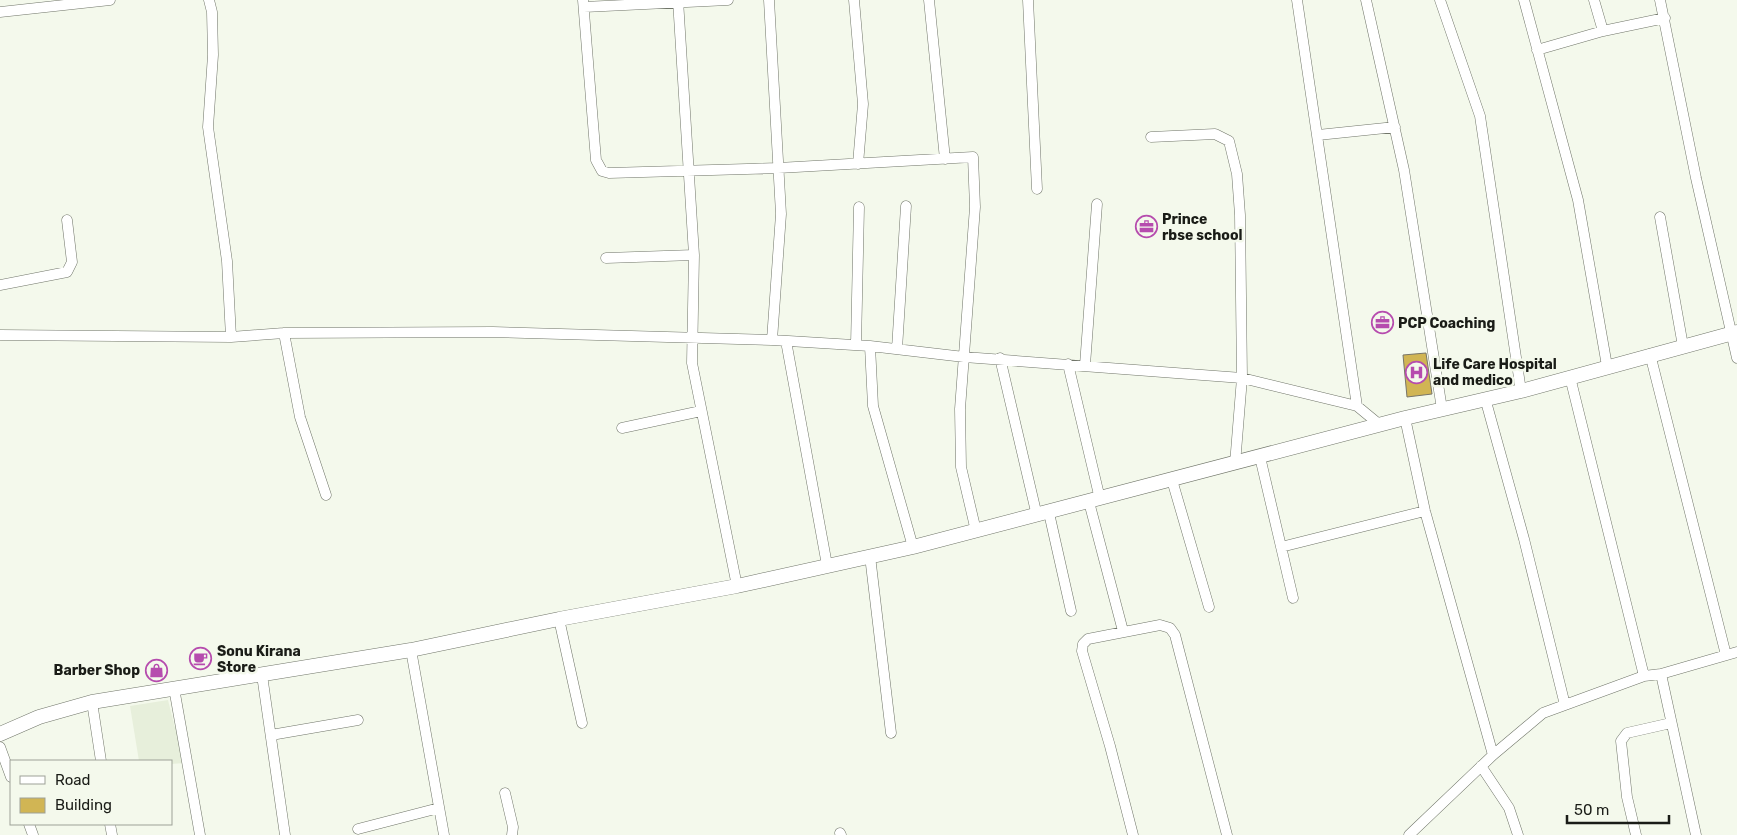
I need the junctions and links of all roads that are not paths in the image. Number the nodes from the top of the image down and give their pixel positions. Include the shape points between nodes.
1 (110, 0) edge
2 (209, 0) edge
3 (728, 0) edge
4 (769, 0) edge
5 (854, 0) edge
6 (929, 0) edge
7 (1028, 0) edge
8 (1297, 0) edge
9 (1366, 0) edge
10 (1440, 0) edge
11 (1524, 0) edge
12 (1594, 0) edge
13 (1660, 0) edge
14 (678, 1) edge
15 (584, 3) edge
16 (0, 12) edge
17 (1665, 18) junction
18 (1602, 31) junction
19 (1537, 50) junction
20 (1395, 127) junction
21 (1318, 135) junction
22 (1151, 137) dead end
23 (945, 159) junction
24 (858, 164) junction
25 (778, 168) junction
26 (690, 172) junction
27 (1037, 189) dead end
28 (1097, 204) dead end
29 (906, 206) dead end
30 (859, 207) dead end
31 (1660, 217) dead end
32 (68, 220) dead end
33 (694, 254) junction
34 (606, 258) dead end
35 (0, 285) edge
36 (284, 333) junction
37 (1734, 333) edge
38 (0, 335) edge
39 (231, 337) junction
40 (692, 339) junction
41 (772, 340) junction
42 (786, 341) junction
43 (856, 345) junction
44 (870, 346) junction
45 (1683, 346) junction
46 (898, 349) junction
47 (1650, 354) junction
48 (964, 357) junction
49 (1000, 358) junction
50 (1737, 358) edge
51 (1068, 364) junction
52 (1085, 365) junction
53 (1607, 366) junction
54 (1570, 377) junction
55 (1242, 378) junction
56 (1521, 391) junction
57 (1485, 398) junction
58 (1357, 406) junction
59 (1442, 409) junction
60 (701, 411) junction
61 (1405, 418) junction
62 (1380, 425) junction
63 (622, 428) dead end
64 (1260, 457) junction
65 (1235, 464) junction
66 (1172, 480) junction
67 (326, 495) dead end
68 (1094, 501) junction
69 (1425, 510) junction
70 (1043, 514) junction
71 (976, 531) junction
72 (914, 547) junction
73 (1282, 547) junction
74 (870, 556) junction
75 (827, 566) junction
76 (737, 586) junction
77 (1293, 598) dead end
78 (1208, 607) dead end
79 (1072, 611) dead end
80 (559, 618) junction
81 (1123, 631) junction
82 (411, 650) junction
83 (1737, 652) edge
84 (1726, 655) junction
85 (1661, 674) junction
86 (262, 675) junction
87 (1644, 676) junction
88 (174, 688) junction
89 (92, 702) junction
90 (1565, 705) junction
91 (358, 720) dead end
92 (582, 723) dead end
93 (1671, 723) junction
94 (891, 733) dead end
95 (0, 734) edge
96 (271, 735) junction
97 (0, 747) edge
98 (1493, 755) junction
99 (101, 760) edge
100 (1482, 766) junction
101 (10, 774) edge
102 (505, 793) dead end
103 (439, 808) junction
104 (358, 829) dead end
105 (200, 835) edge
106 (285, 835) edge
107 (444, 835) edge
108 (512, 835) edge
109 (1133, 835) edge
110 (1227, 835) edge
111 (1409, 835) edge
112 (1518, 835) edge
113 (1636, 835) edge
114 (1696, 835) edge

1 - 16 street
2 - 39 street via 213,55 208,127 227,261
3 - 14 street
4 - 25 street
5 - 24 street via 863,104
6 - 23 street
7 - 27 street
8 - 21 street
9 - 20 street
10 - 56 street via 1482,124
11 - 19 street
12 - 18 street
13 - 17 street
14 - 15 street
14 - 26 street
15 - 26 street via 595,148 602,171
17 - 18 street
17 - 37 street via 1696,178
18 - 19 street
19 - 53 street via 1578,200
20 - 21 street
20 - 59 street
21 - 58 street
22 - 55 street via 1215,134 1229,141 1237,174 1240,215
23 - 24 street
23 - 48 street via 973,157 975,207
24 - 25 street
25 - 26 street
25 - 41 street via 780,234
26 - 33 street
28 - 52 street
29 - 46 street
30 - 43 street
31 - 45 street
32 - 35 street via 72,262 67,272
33 - 34 street
33 - 40 street
36 - 39 street
36 - 40 street via 492,332
36 - 67 street via 300,418
37 - 45 street
37 - 50 street
38 - 39 street
40 - 41 street
40 - 60 street via 692,362
41 - 42 street
42 - 43 street
42 - 75 street
43 - 44 street
44 - 46 street
44 - 72 street via 874,406
45 - 47 street
46 - 48 street
47 - 53 street
47 - 84 street
48 - 49 street
48 - 71 street via 960,392 961,467
49 - 51 street
49 - 70 street
51 - 52 street
51 - 68 street
52 - 55 street
53 - 54 street
54 - 56 street
54 - 87 street
55 - 58 street
55 - 65 street
56 - 57 street
57 - 59 street
57 - 90 street
58 - 62 street
59 - 61 street
60 - 63 street
60 - 76 street
61 - 62 street
61 - 69 street
62 - 64 street
64 - 65 street
64 - 73 street
65 - 66 street
66 - 68 street
66 - 78 street
68 - 70 street
68 - 81 street
69 - 73 street
69 - 98 street
70 - 71 street
70 - 79 street
71 - 72 street
72 - 74 street
73 - 77 street
74 - 75 street
74 - 94 street
75 - 76 street
76 - 80 street
80 - 82 street
80 - 92 street
81 - 109 street via 1088,639 1082,651
81 - 110 street via 1160,625 1176,634
82 - 86 street
82 - 103 street
83 - 84 street
84 - 85 street
85 - 87 street
85 - 93 street
86 - 88 street
86 - 96 street
87 - 90 street
88 - 89 street
88 - 105 street
89 - 95 street via 39,717
89 - 99 street
90 - 98 street via 1543,713
91 - 96 street
93 - 113 street via 1628,733 1621,741 1627,797
93 - 114 street
96 - 106 street
97 - 101 street
98 - 100 street
100 - 111 street
100 - 112 street via 1509,808
102 - 108 street
103 - 104 street
103 - 107 street

